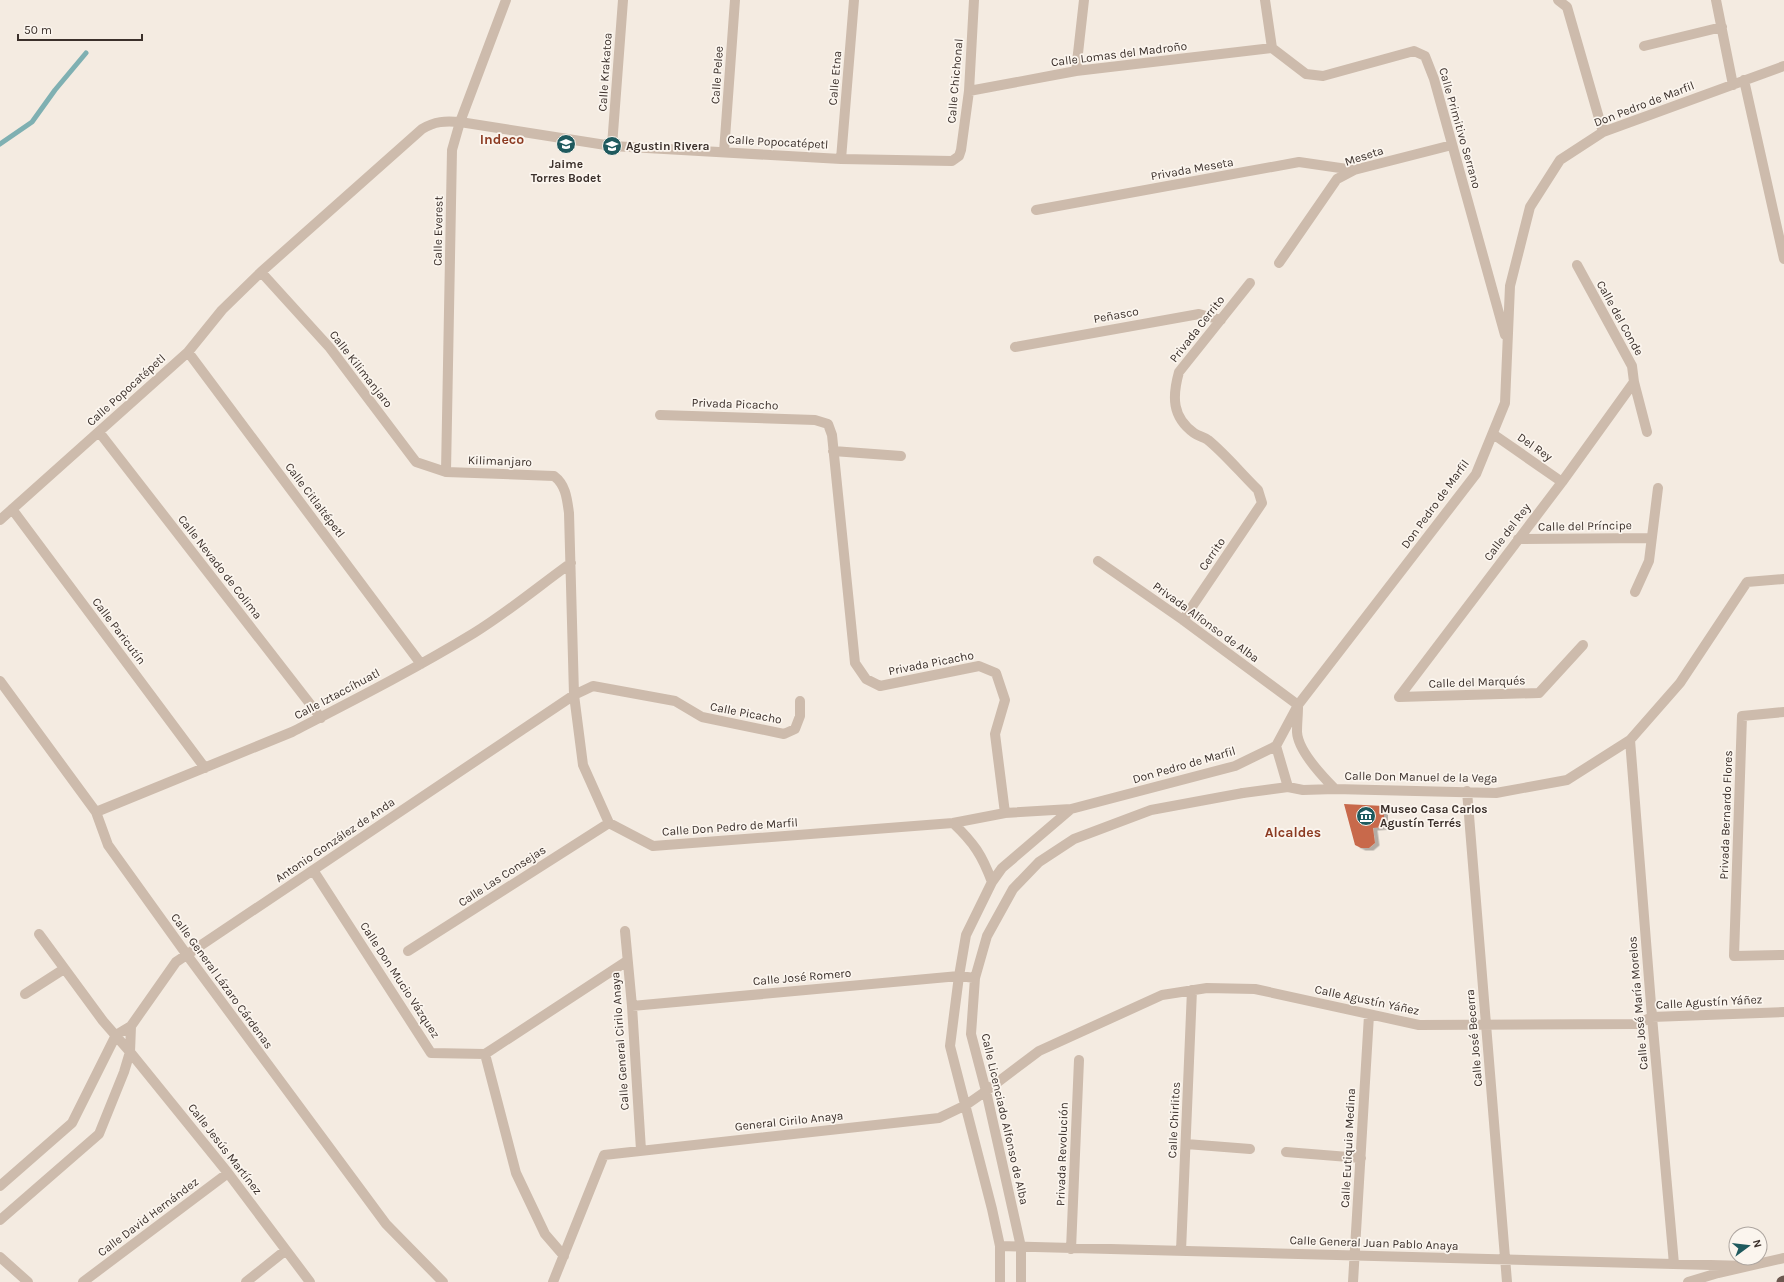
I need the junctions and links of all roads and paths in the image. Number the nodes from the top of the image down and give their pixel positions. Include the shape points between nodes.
1 (506, 0) edge
2 (624, 0) edge
3 (735, 0) edge
4 (854, 0) edge
5 (974, 0) edge
6 (1084, 0) edge
7 (1265, 0) edge
8 (1558, 0) edge
9 (1716, 0) edge
10 (1722, 27) junction
11 (1644, 46) dead end
12 (1272, 48) junction
13 (1784, 66) edge
14 (1076, 71) junction
15 (1744, 80) junction
16 (1733, 85) junction
17 (969, 91) junction
18 (460, 122) junction
19 (1603, 132) junction
20 (1452, 145) junction
21 (612, 146) junction
22 (724, 152) junction
23 (841, 159) junction
24 (952, 161) joint
25 (1354, 170) junction
26 (1036, 210) dead end
27 (1780, 220) edge
28 (1784, 259) edge
29 (1279, 262) dead end
30 (1577, 265) dead end
31 (261, 272) junction
32 (1250, 283) dead end
33 (1220, 320) junction
34 (1508, 345) junction
35 (1015, 347) dead end
36 (188, 352) junction
37 (1634, 382) junction
38 (660, 415) dead end
39 (99, 432) junction
40 (1647, 432) dead end
41 (1493, 434) junction
42 (833, 451) junction
43 (901, 456) dead end
44 (446, 472) junction
45 (1562, 482) junction
46 (1658, 488) dead end
47 (1262, 503) joint
48 (12, 509) junction
49 (0, 520) edge
50 (1651, 538) junction
51 (1518, 539) junction
52 (1098, 561) dead end
53 (571, 563) junction
54 (1784, 579) edge
55 (1635, 592) dead end
56 (1183, 620) junction
57 (1583, 645) dead end
58 (421, 664) junction
59 (0, 681) edge
60 (574, 695) junction
61 (1399, 697) joint
62 (800, 701) dead end
63 (1298, 704) junction
64 (1784, 712) edge
65 (320, 718) junction
66 (1630, 740) junction
67 (1276, 746) junction
68 (205, 768) junction
69 (1288, 787) junction
70 (1334, 789) junction
71 (1467, 791) junction
72 (1243, 793) joint
73 (1071, 808) junction
74 (96, 812) junction
75 (1005, 813) junction
76 (609, 823) junction
77 (953, 823) junction
78 (313, 870) junction
79 (992, 882) junction
80 (625, 931) dead end
81 (39, 934) dead end
82 (408, 951) dead end
83 (187, 955) junction
84 (1784, 955) edge
85 (627, 961) junction
86 (64, 969) junction
87 (959, 976) junction
88 (974, 978) junction
89 (1192, 990) junction
90 (25, 994) dead end
91 (632, 1006) junction
92 (1784, 1012) edge
93 (1370, 1015) junction
94 (1652, 1017) junction
95 (1486, 1025) junction
96 (131, 1026) junction
97 (116, 1035) junction
98 (130, 1052) junction
99 (485, 1054) junction
100 (1079, 1060) dead end
101 (986, 1091) junction
102 (969, 1103) junction
103 (1186, 1144) junction
104 (1250, 1149) dead end
105 (641, 1150) junction
106 (1286, 1152) dead end
107 (1361, 1158) junction
108 (228, 1173) junction
109 (0, 1186) edge
110 (0, 1220) edge
111 (1000, 1246) junction
112 (1020, 1247) junction
113 (1071, 1249) junction
114 (286, 1250) junction
115 (1181, 1251) junction
116 (564, 1256) junction
117 (1355, 1256) junction
118 (0, 1257) edge
119 (1784, 1258) edge
120 (1504, 1260) junction
121 (1768, 1262) edge
122 (1674, 1264) junction
123 (1728, 1265) edge
124 (1748, 1266) edge
125 (28, 1282) edge
126 (83, 1282) edge
127 (246, 1282) edge
128 (310, 1282) edge
129 (443, 1282) edge
130 (553, 1282) edge
131 (1000, 1282) edge
132 (1021, 1282) edge
133 (1353, 1282) edge
134 (1507, 1282) edge
135 (1688, 1282) edge

1 - 18 street, Calle Everest
2 - 21 street, Calle Krakatoa
3 - 22 street, Calle Pelee
4 - 23 street, Calle Etna
5 - 17 street, Calle Chichonal
6 - 14 street
7 - 12 street
8 - 19 street via 1567,7
9 - 10 street
10 - 11 street
10 - 16 street
12 - 14 street, Calle Lomas del Madroño
12 - 20 street, Calle Primitivo Serrano via 1306,74 1323,76 1414,51 1425,56
13 - 15 street, Don Pedro de Marfil
14 - 17 street, Calle Lomas del Madroño
15 - 16 street, Don Pedro de Marfil
15 - 27 street
16 - 19 street, Don Pedro de Marfil
17 - 24 street, Calle Chichonal via 961,150 959,156
18 - 21 street, Calle Popocatépetl
18 - 31 street, Calle Popocatépetl via 441,121 431,123 422,129
18 - 44 street, Calle Everest via 452,150
19 - 34 street, Don Pedro de Marfil via 1560,160 1530,207 1510,286
20 - 25 street, Meseta
20 - 34 street, Calle Primitivo Serrano
21 - 22 street, Calle Popocatépetl
22 - 23 street, Calle Popocatépetl
23 - 24 street, Calle Popocatépetl
25 - 26 street, Privada Meseta via 1299,162
25 - 29 street, Meseta via 1338,179
27 - 28 street
30 - 37 street, Calle del Conde via 1632,366
31 - 36 street, Calle Popocatépetl via 222,310
31 - 44 street, Calle Kilimanjaro via 330,348 416,462
32 - 33 street, Privada Cerrito
33 - 35 street, Peñasco via 1199,314
33 - 47 street, Privada Cerrito via 1179,372 1175,404 1184,425 1207,439 1258,490
34 - 41 street, Don Pedro de Marfil via 1505,403
36 - 39 street, Calle Popocatépetl
36 - 58 street, Calle Citlaltépetl
37 - 40 street, Calle del Conde
37 - 45 street, Calle del Rey
38 - 42 street, Privada Picacho via 825,422 830,426
39 - 48 street, Calle Popocatépetl
39 - 65 street, Calle Nevado de Colima
41 - 45 street, Del Rey
41 - 63 street, Don Pedro de Marfil via 1476,474
42 - 43 street
42 - 75 street, Privada Picacho via 855,663 866,679 880,686 978,666 996,673 1005,700 995,734
44 - 53 street, Kilimanjaro via 554,476 560,480 567,496 570,513
45 - 51 street, Calle del Rey
46 - 50 street
47 - 56 street, Cerrito
48 - 49 street, Calle Popocatépetl
48 - 68 street, Calle Paricutín
50 - 51 street, Calle del Príncipe
50 - 55 street via 1649,561
51 - 61 street, Calle del Rey
52 - 56 street, Privada Alfonso de Alba
53 - 58 street, Calle Iztaccíhuatl via 476,632
53 - 60 street
54 - 66 street, Calle Don Manuel de la Vega via 1747,582 1680,683
56 - 63 street, Privada Alfonso de Alba
57 - 61 street, Calle del Marqués via 1539,692
58 - 65 street, Calle Iztaccíhuatl
59 - 74 street, Calle General Lázaro Cárdenas
60 - 62 street, Calle Picacho via 593,686 608,688 675,701 702,717 784,734 795,729 800,716
60 - 76 street via 583,765
60 - 78 street, Antonio González de Anda
63 - 67 street, Don Pedro de Marfil
63 - 70 street via 1297,733 1306,754
64 - 84 street, Privada Bernardo Flores via 1742,716 1734,956
65 - 68 street, Calle Iztaccíhuatl
66 - 71 street, Calle Don Manuel de la Vega via 1567,780 1496,793
66 - 94 street, Calle José María Morelos
67 - 69 street
67 - 73 street, Don Pedro de Marfil via 1235,766
68 - 74 street, Calle Iztaccíhuatl
69 - 70 street, Calle Don Manuel de la Vega via 1303,790
69 - 72 street, Calle Don Manuel de la Vega
70 - 71 street, Calle Don Manuel de la Vega
71 - 95 street, Calle José Becerra
72 - 88 street, Calle Licenciado Alfonso de Alba via 1151,810 1074,839 1039,862 1013,889 987,936
73 - 75 street, Calle Don Pedro de Marfil
73 - 79 street via 1002,868
74 - 83 street, Calle General Lázaro Cárdenas via 108,845
75 - 77 street, Calle Don Pedro de Marfil
76 - 77 street, Calle Don Pedro de Marfil via 653,846
76 - 82 street, Calle Las Consejas
77 - 79 street via 971,840 984,861
78 - 83 street, Antonio González de Anda
78 - 99 street, Calle Don Mucio Vázquez via 431,1053
79 - 87 street via 966,935
80 - 85 street, Calle General Cirilo Anaya
81 - 86 street, Calle Jesús Martínez
83 - 96 street, Antonio González de Anda via 176,962
83 - 129 street, Calle General Lázaro Cárdenas via 386,1224
85 - 91 street, Calle General Cirilo Anaya
85 - 99 street
86 - 90 street
86 - 97 street, Calle Jesús Martínez
87 - 88 street, Calle José Romero
87 - 91 street, Calle José Romero
87 - 102 street via 950,1046
88 - 101 street, Calle Licenciado Alfonso de Alba via 971,1034
89 - 93 street, Calle Agustín Yáñez via 1255,989
89 - 101 street, Calle Agustín Yáñez via 1162,995 1038,1052
89 - 103 street, Calle Chirlitos
91 - 105 street, Calle General Cirilo Anaya
92 - 94 street, Calle Agustín Yáñez
93 - 95 street, Calle Agustín Yáñez via 1420,1025
93 - 107 street, Calle Eutiquia Medina
94 - 95 street, Calle Agustín Yáñez via 1637,1024
94 - 122 street, Calle José María Morelos
95 - 120 street, Calle José Becerra
96 - 97 street, Antonio González de Anda
96 - 98 street
97 - 98 street, Calle Jesús Martínez
97 - 109 street via 72,1123
98 - 108 street, Calle Jesús Martínez
98 - 110 street via 99,1134
99 - 116 street via 516,1173 545,1234
100 - 113 street, Privada Revolución
101 - 102 street, Calle Agustín Yáñez
101 - 112 street, Calle Licenciado Alfonso de Alba
102 - 105 street, General Cirilo Anaya via 939,1118
102 - 111 street
103 - 104 street
103 - 115 street, Calle Chirlitos
105 - 116 street, General Cirilo Anaya via 604,1155
106 - 107 street
107 - 117 street, Calle Eutiquia Medina
108 - 114 street, Calle Jesús Martínez
108 - 126 street, Calle David Hernández
111 - 112 street, Calle General Juan Pablo Anaya
111 - 131 street
112 - 113 street, Calle General Juan Pablo Anaya
112 - 132 street, Calle Licenciado Alfonso de Alba
113 - 115 street, Calle General Juan Pablo Anaya
114 - 127 street
114 - 128 street, Calle Jesús Martínez
115 - 117 street, Calle General Juan Pablo Anaya
116 - 130 street
117 - 120 street, Calle General Juan Pablo Anaya
117 - 133 street, Calle Eutiquia Medina
118 - 125 street
119 - 121 street
120 - 122 street, Calle General Juan Pablo Anaya
120 - 134 street, Calle José Becerra
122 - 123 street, Calle General Juan Pablo Anaya
124 - 135 street

